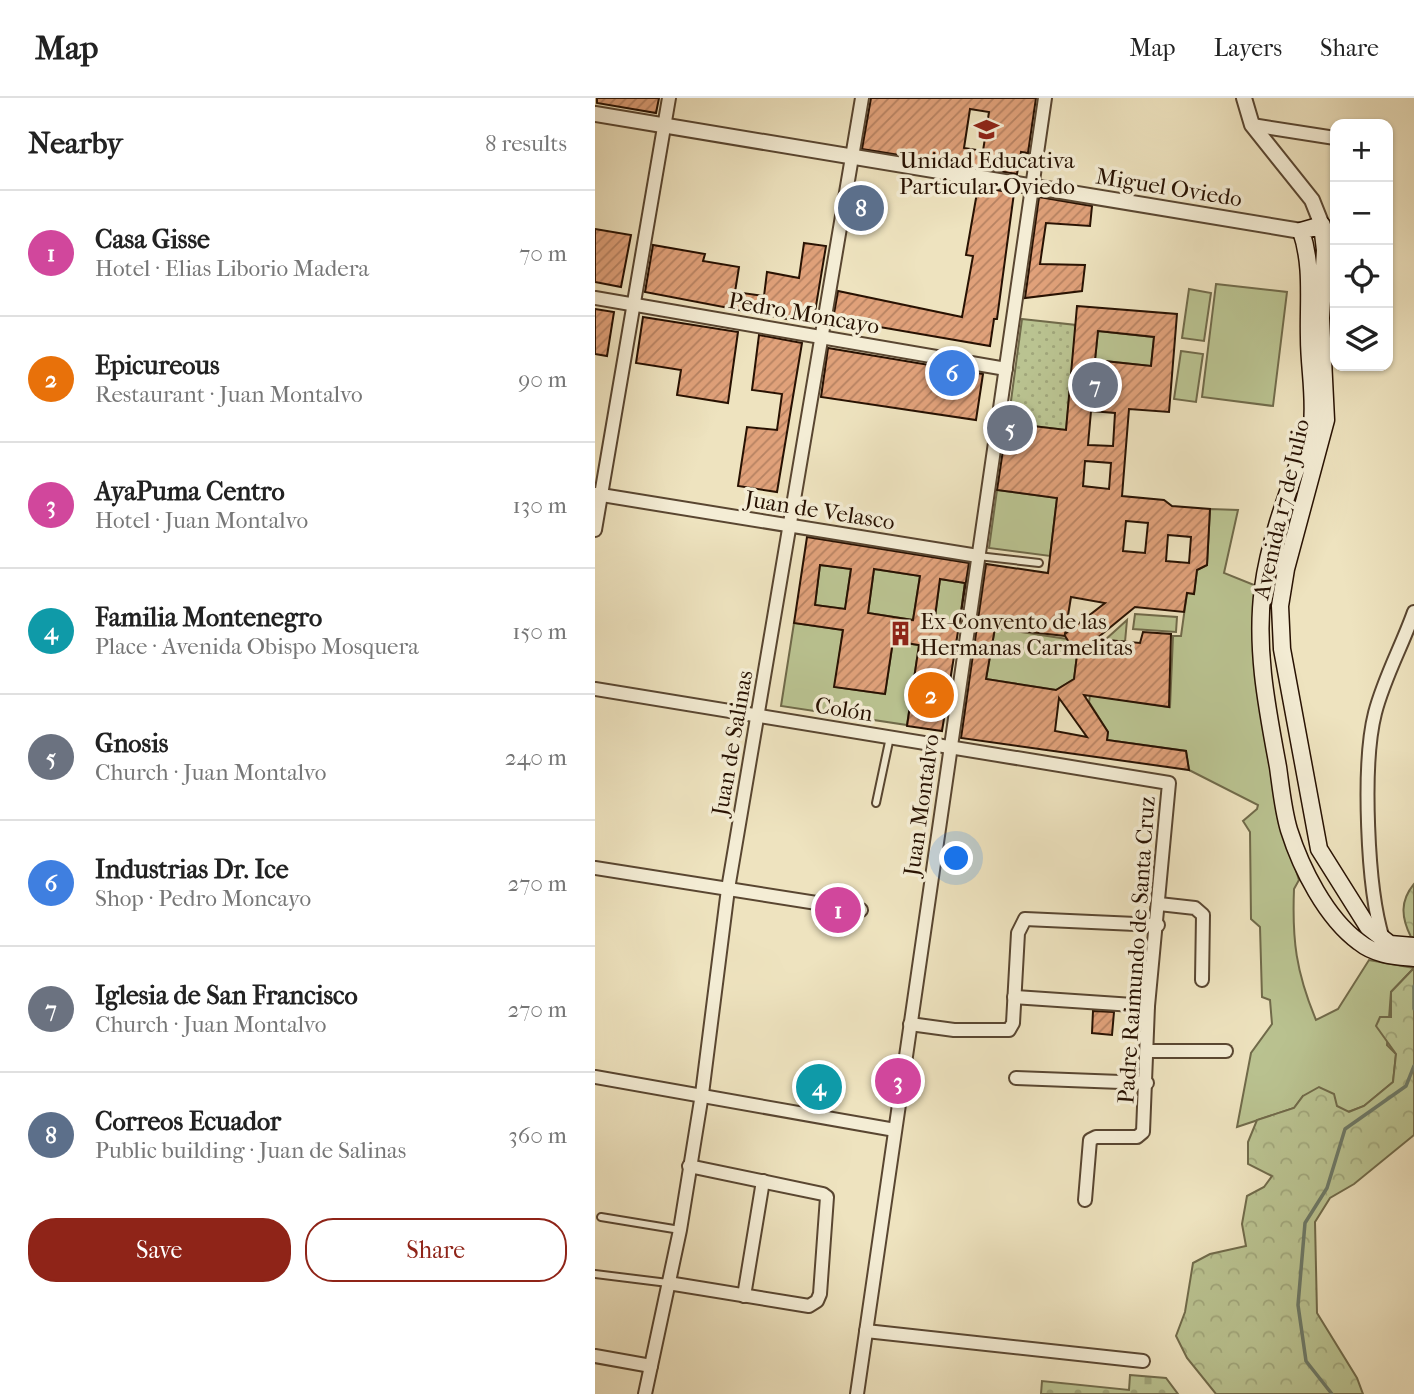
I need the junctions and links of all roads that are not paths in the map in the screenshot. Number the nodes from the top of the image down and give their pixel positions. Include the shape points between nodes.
1 (669, 98) edge
2 (862, 98) edge
3 (1045, 98) edge
4 (1244, 98) edge
5 (595, 114) edge
6 (664, 125) junction
7 (1252, 125) junction
8 (1330, 137) edge
9 (852, 158) junction
10 (1032, 188) junction
11 (1322, 225) junction
12 (1301, 230) junction
13 (595, 298) edge
14 (633, 305) junction
15 (821, 337) junction
16 (1006, 369) junction
17 (598, 495) edge
18 (790, 526) junction
19 (595, 530) edge
20 (978, 556) junction
21 (1039, 563) dead end
22 (1414, 612) edge
23 (595, 689) edge
24 (757, 716) junction
25 (890, 737) junction
26 (950, 747) junction
27 (1169, 783) joint
28 (876, 803) dead end
29 (595, 868) edge
30 (728, 889) junction
31 (1159, 904) junction
32 (861, 910) dead end
33 (1372, 920) junction
34 (1158, 925) junction
35 (1414, 946) edge
36 (1386, 947) junction
37 (1414, 958) edge
38 (1202, 980) dead end
39 (1014, 997) junction
40 (1148, 1006) junction
41 (910, 1024) junction
42 (1147, 1051) junction
43 (1226, 1051) dead end
44 (595, 1077) edge
45 (1016, 1078) dead end
46 (1147, 1083) junction
47 (702, 1094) junction
48 (895, 1130) junction
49 (689, 1166) junction
50 (762, 1181) junction
51 (1085, 1200) dead end
52 (601, 1217) dead end
53 (680, 1230) junction
54 (595, 1274) edge
55 (668, 1283) junction
56 (744, 1296) junction
57 (866, 1331) junction
58 (595, 1356) edge
59 (1143, 1361) dead end
60 (651, 1366) junction
61 (645, 1394) edge
62 (857, 1394) edge

1 - 6 street
2 - 9 street, Juan de Salinas
3 - 10 street, Juan Montalvo
4 - 7 street, Avenida 17 de Julio
5 - 6 street, Miguel Oviedo
6 - 9 street, Miguel Oviedo
6 - 14 street
7 - 8 street
7 - 11 street, Avenida 17 de Julio via 1312,200
9 - 10 street, Miguel Oviedo
9 - 15 street, Juan de Salinas
10 - 12 street, Miguel Oviedo
10 - 16 street, Juan Montalvo
11 - 12 main road, Miguel Oviedo
11 - 33 main road, Avenida 17 de Julio via 1326,420 1286,569 1282,649 1319,849
12 - 36 main road, Avenida 17 de Julio via 1310,265 1312,425 1265,572 1260,635 1264,685 1289,829 1300,858 1339,924 1357,941
13 - 14 street, Pedro Moncayo
14 - 15 street, Pedro Moncayo
14 - 17 street
15 - 16 street, Pedro Moncayo
15 - 18 street, Juan de Salinas
16 - 20 street, Juan Montalvo
17 - 18 street, Juan de Velasco
17 - 19 street
18 - 20 street, Juan de Velasco
18 - 24 street, Juan de Salinas
20 - 21 lane, Juan de Velasco
20 - 26 street, Juan Montalvo
22 - 33 street via 1374,716 1369,798
23 - 24 street, Colón
24 - 25 street, Colón
24 - 30 street, Juan de Salinas
25 - 26 street, Colón
25 - 28 lane
26 - 27 street, Colón
26 - 41 street, Juan Montalvo
27 - 31 street, Padre Raimundo de Santa Cruz
29 - 30 street
30 - 32 street
30 - 47 street, Juan de Salinas
31 - 34 street, Padre Raimundo de Santa Cruz
31 - 38 street via 1195,908 1203,915
33 - 36 main road, Avenida 17 de Julio
34 - 39 street via 1025,919 1018,933
34 - 40 street, Padre Raimundo de Santa Cruz
35 - 36 main road, Avenida 17 de Julio
36 - 37 main road, Avenida 17 de Julio
39 - 40 street
39 - 41 street via 1009,1030
40 - 42 street, Padre Raimundo de Santa Cruz
41 - 48 street, Juan Montalvo
42 - 43 street
42 - 46 street, Padre Raimundo de Santa Cruz
44 - 47 street
45 - 46 street
46 - 51 street, Padre Raimundo de Santa Cruz via 1143,1132 1137,1137 1090,1140
47 - 48 street
47 - 49 street, Juan de Salinas
48 - 57 street, Juan Montalvo
49 - 50 street
49 - 53 street, Juan de Salinas
50 - 56 street
50 - 56 street via 823,1194 829,1204 820,1294 809,1306
52 - 53 lane
53 - 55 street, Juan de Salinas
54 - 55 lane
55 - 56 street
55 - 60 street, Juan de Salinas
57 - 59 street
57 - 62 street, Juan Montalvo
58 - 60 street
60 - 61 street, Juan de Salinas

